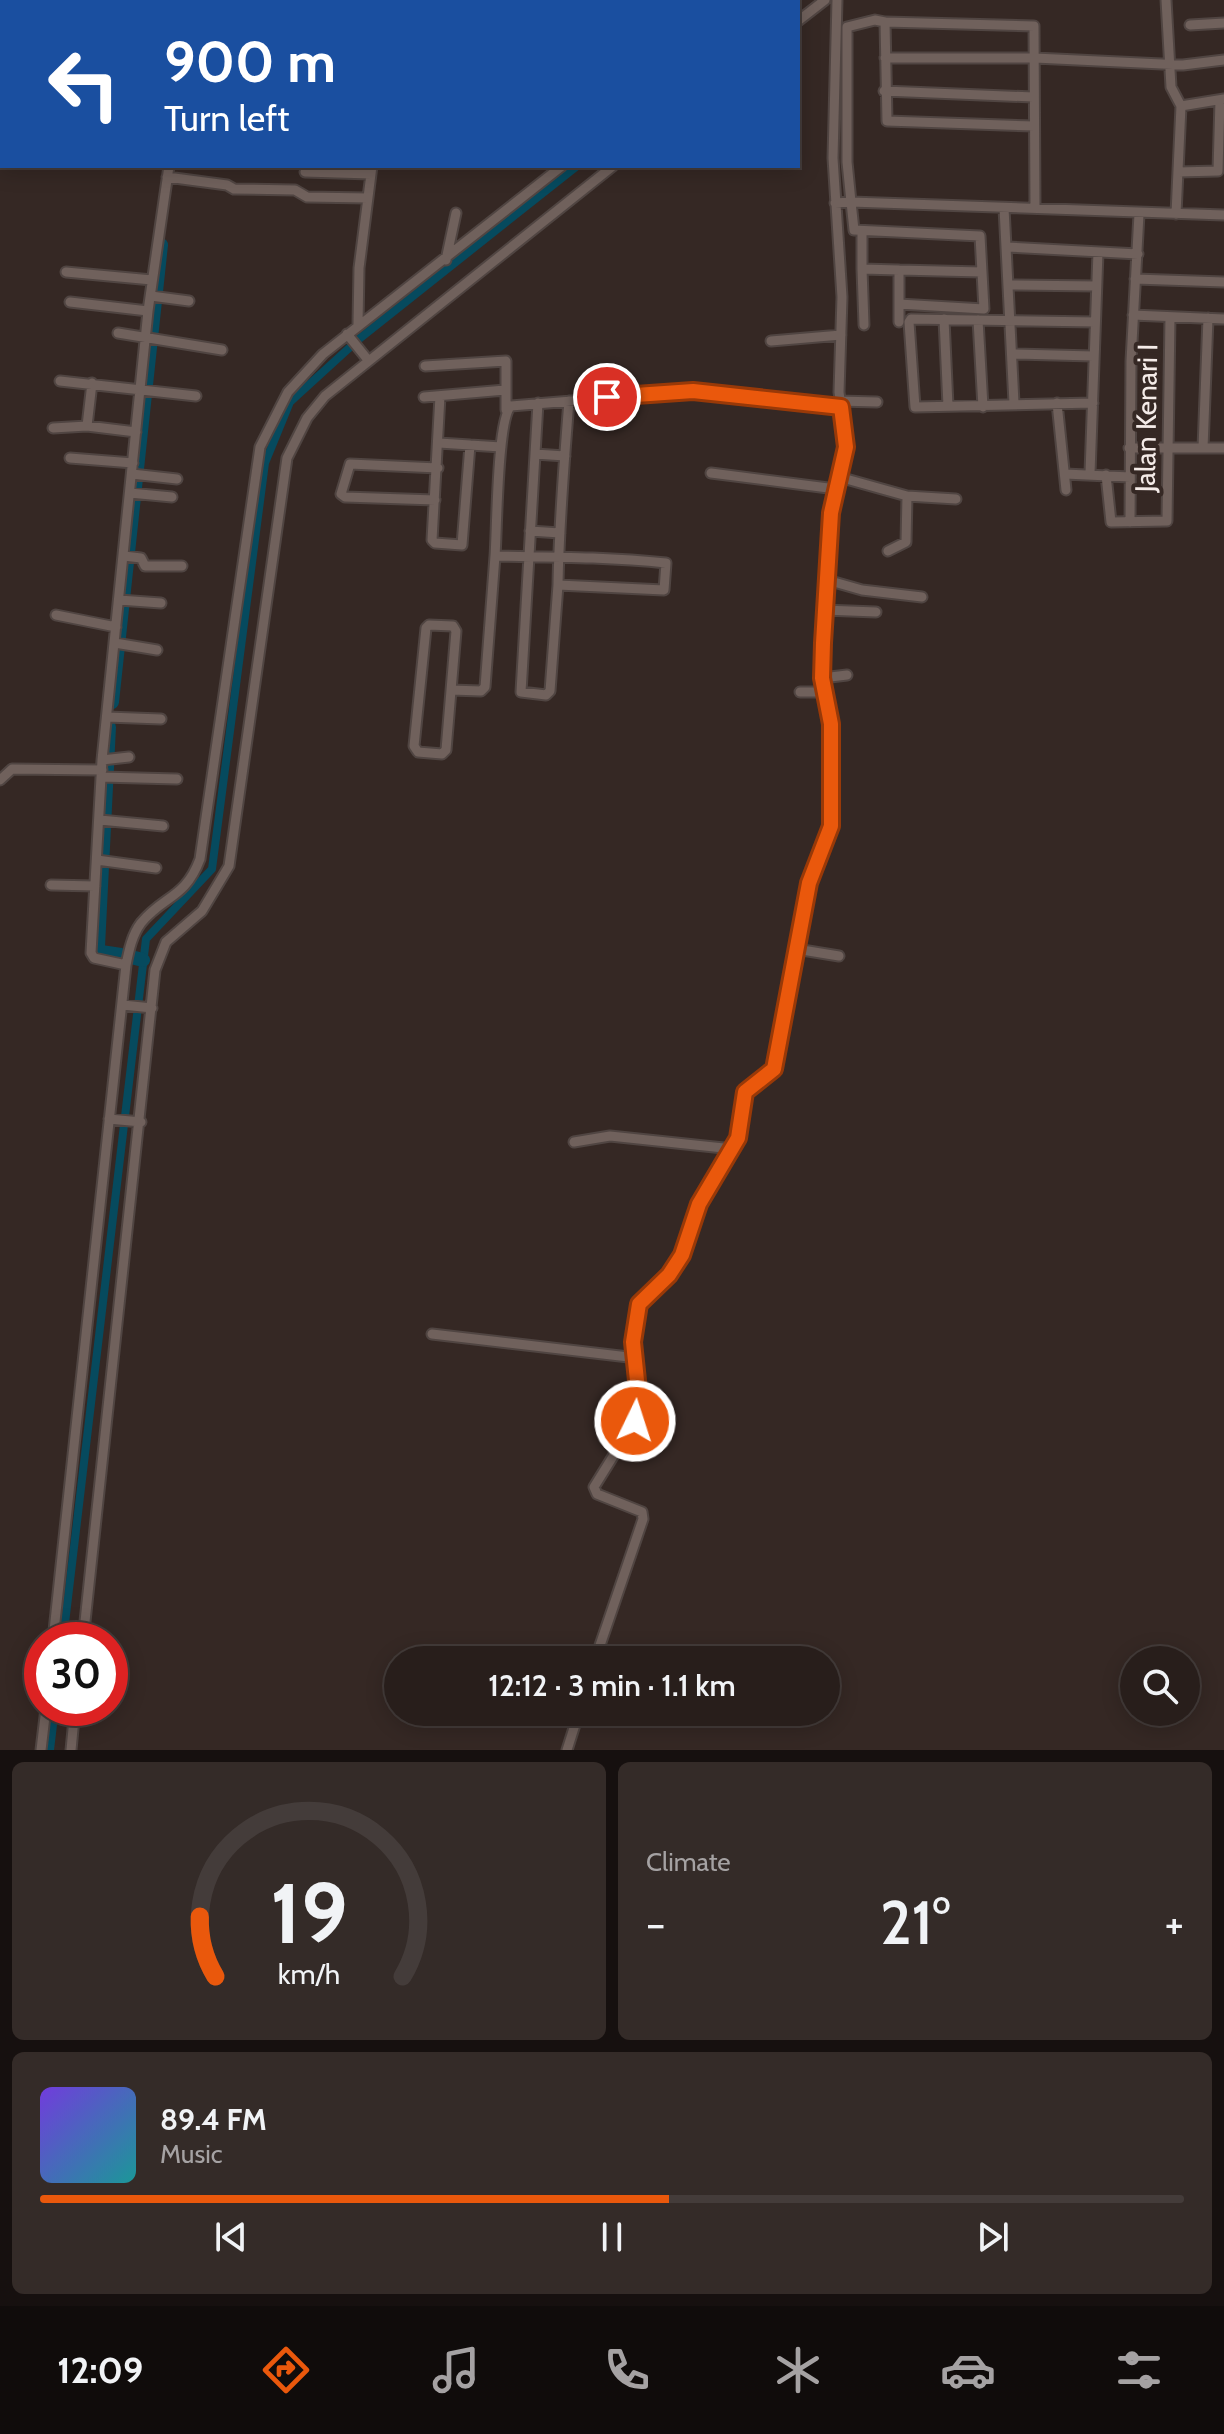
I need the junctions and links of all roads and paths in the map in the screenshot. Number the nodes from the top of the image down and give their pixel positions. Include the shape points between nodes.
1 (825, 0) edge
2 (1166, 0) edge
3 (837, 2) edge
4 (800, 19) edge
5 (885, 22) junction
6 (1224, 23) edge
7 (1190, 25) dead end
8 (847, 27) junction
9 (885, 58) junction
10 (1035, 58) junction
11 (1224, 60) edge
12 (1170, 64) junction
13 (884, 91) junction
14 (1033, 97) junction
15 (1222, 99) edge
16 (1181, 106) junction
17 (1034, 126) junction
18 (560, 168) edge
19 (610, 168) edge
20 (372, 170) edge
21 (305, 172) dead end
22 (1178, 172) junction
23 (172, 175) edge
24 (368, 198) junction
25 (851, 202) junction
26 (835, 203) junction
27 (1004, 208) junction
28 (1035, 208) junction
29 (456, 213) dead end
30 (1139, 214) junction
31 (1176, 214) junction
32 (1224, 215) edge
33 (862, 231) junction
34 (1007, 247) junction
35 (1098, 252) junction
36 (1138, 254) junction
37 (446, 260) junction
38 (862, 269) junction
39 (899, 270) junction
40 (66, 272) dead end
41 (982, 272) junction
42 (1135, 279) junction
43 (152, 280) junction
44 (1224, 282) edge
45 (1008, 285) junction
46 (1096, 286) junction
47 (154, 296) junction
48 (189, 301) dead end
49 (70, 302) dead end
50 (899, 304) junction
51 (148, 311) junction
52 (1133, 315) junction
53 (1170, 317) junction
54 (1208, 318) junction
55 (944, 319) junction
56 (1224, 319) edge
57 (978, 320) junction
58 (1009, 320) junction
59 (899, 322) dead end
60 (1095, 322) junction
61 (358, 324) junction
62 (864, 325) dead end
63 (118, 333) dead end
64 (841, 335) junction
65 (348, 336) junction
66 (150, 339) junction
67 (771, 341) dead end
68 (222, 350) dead end
69 (1013, 354) junction
70 (1093, 356) junction
71 (366, 357) junction
72 (425, 366) dead end
73 (60, 381) dead end
74 (92, 383) junction
75 (143, 389) junction
76 (505, 390) junction
77 (196, 396) dead end
78 (440, 396) junction
79 (424, 397) dead end
80 (569, 401) junction
81 (877, 402) dead end
82 (538, 403) junction
83 (1014, 403) junction
84 (1057, 403) junction
85 (1093, 403) junction
86 (840, 404) junction
87 (948, 406) junction
88 (983, 407) junction
89 (506, 410) junction
90 (87, 426) junction
91 (53, 428) dead end
92 (136, 432) junction
93 (439, 443) junction
94 (470, 445) junction
95 (501, 447) junction
96 (1129, 448) junction
97 (1166, 448) junction
98 (1203, 448) junction
99 (1224, 448) edge
100 (535, 454) junction
101 (565, 456) junction
102 (70, 458) dead end
103 (438, 468) junction
104 (134, 472) junction
105 (711, 473) dead end
106 (1090, 473) junction
107 (1065, 474) junction
108 (1106, 475) junction
109 (839, 477) junction
110 (1130, 477) junction
111 (177, 479) dead end
112 (836, 489) junction
113 (1066, 490) dead end
114 (133, 494) junction
115 (907, 496) junction
116 (172, 497) dead end
117 (956, 499) dead end
118 (435, 500) junction
119 (1130, 522) junction
120 (530, 531) junction
121 (560, 533) junction
122 (888, 551) dead end
123 (495, 556) junction
124 (127, 557) junction
125 (528, 557) junction
126 (558, 557) junction
127 (182, 566) dead end
128 (827, 580) junction
129 (558, 585) junction
130 (922, 597) dead end
131 (122, 600) junction
132 (161, 603) dead end
133 (824, 610) junction
134 (876, 612) dead end
135 (56, 615) dead end
136 (116, 627) junction
137 (117, 643) junction
138 (157, 650) dead end
139 (847, 675) dead end
140 (822, 678) junction
141 (451, 690) junction
142 (800, 692) dead end
143 (824, 692) junction
144 (109, 717) junction
145 (161, 719) dead end
146 (129, 757) dead end
147 (105, 769) junction
148 (177, 779) dead end
149 (0, 780) edge
150 (103, 820) junction
151 (163, 826) dead end
152 (100, 860) junction
153 (156, 868) dead end
154 (51, 885) dead end
155 (95, 886) junction
156 (796, 949) junction
157 (839, 956) dead end
158 (126, 965) junction
159 (127, 1006) junction
160 (149, 1008) junction
161 (110, 1119) junction
162 (139, 1122) junction
163 (574, 1142) dead end
164 (733, 1149) junction
165 (432, 1334) dead end
166 (637, 1358) junction
167 (55, 1622) edge
168 (85, 1622) edge
169 (600, 1646) edge
170 (44, 1726) edge
171 (73, 1726) edge
172 (575, 1726) edge
173 (41, 1750) edge
174 (71, 1750) edge
175 (567, 1750) edge

1 - 4 street
2 - 12 street
3 - 8 street
3 - 26 street
5 - 8 street
5 - 9 street
5 - 10 street via 1034,26
6 - 7 street
8 - 25 street
9 - 10 street
9 - 13 street
10 - 12 street
10 - 14 street
11 - 12 street
12 - 16 street via 1171,87
13 - 14 street
13 - 17 street via 887,121
14 - 17 street
15 - 16 street
15 - 22 street via 1218,171
16 - 22 street
17 - 28 street
18 - 37 street
19 - 71 street
20 - 21 street
20 - 24 street
22 - 31 street
23 - 24 street via 239,190
23 - 43 street
24 - 61 street
25 - 26 street
25 - 27 street
25 - 33 street via 854,230
26 - 64 street
27 - 28 street
27 - 34 street
28 - 30 street
29 - 37 street
30 - 31 street
30 - 36 street
31 - 32 street
33 - 38 street
33 - 41 street via 980,236
34 - 35 street
34 - 45 street
35 - 36 street
35 - 46 street
36 - 42 street
37 - 61 street
38 - 39 street
38 - 62 street
39 - 41 street
39 - 50 street
40 - 43 street
41 - 50 street via 984,309
42 - 44 street
42 - 52 street
43 - 47 street
45 - 46 street
45 - 58 street
46 - 60 street
47 - 48 street
47 - 51 street
49 - 51 street
50 - 59 street
51 - 66 street
52 - 53 street
52 - 96 street
53 - 54 street
53 - 97 street, Jalan Kenari I
54 - 56 street
54 - 98 street
55 - 57 street
55 - 87 street
55 - 87 street via 909,322 914,406
57 - 58 street
57 - 88 street
58 - 60 street
58 - 69 street
60 - 70 street
61 - 65 street
63 - 66 street
64 - 67 street
64 - 86 street
65 - 71 street
65 - 158 street via 288,392 260,447 200,859 182,892 141,924
66 - 68 street
66 - 75 street
69 - 70 street
69 - 83 street
70 - 85 street
71 - 160 street via 307,418 287,458 229,866 202,911 159,953
72 - 76 street via 503,359
73 - 74 street
74 - 75 street
74 - 90 street
75 - 77 street
75 - 92 street
76 - 78 street
76 - 89 street
78 - 79 street
78 - 93 street
80 - 82 street
80 - 86 street via 693,391
80 - 101 street
81 - 86 street
82 - 89 street
82 - 100 street
83 - 84 street
83 - 88 street
84 - 85 street
84 - 107 street
85 - 106 street
86 - 109 street via 846,447
87 - 88 street
89 - 95 street
90 - 91 street
90 - 92 street
92 - 104 street
93 - 94 street
93 - 103 street
94 - 95 street
94 - 118 street via 462,545 433,542
95 - 123 street
96 - 97 street
96 - 110 street
97 - 98 street
97 - 119 street, Jalan Kenari I via 1167,521
98 - 99 street
100 - 101 street
100 - 120 street
101 - 121 street
102 - 104 street
103 - 118 street
103 - 118 street via 350,464 341,494
104 - 111 street
104 - 114 street
105 - 112 street
106 - 107 street
106 - 108 street
107 - 113 street
108 - 110 street
108 - 119 street via 1109,520
109 - 112 street
109 - 115 street
110 - 119 street
112 - 128 street
114 - 116 street
114 - 124 street
115 - 117 street
115 - 122 street via 907,537 899,548
120 - 121 street
120 - 125 street
121 - 126 street
123 - 125 street
123 - 141 street via 485,687
124 - 127 street via 141,558 145,566
124 - 131 street
125 - 126 street
125 - 129 street via 521,692 550,691
126 - 129 street
126 - 129 street via 667,567 661,592
128 - 130 street
128 - 133 street
131 - 132 street
131 - 136 street
133 - 134 street
133 - 140 street
135 - 136 street
136 - 137 street
137 - 138 street
137 - 144 street
139 - 140 street
140 - 143 street
141 - 141 street via 444,753 418,752 414,746 427,625 456,627
142 - 143 street
143 - 156 street via 831,724 831,826 809,883
144 - 145 street
144 - 147 street
146 - 147 street
147 - 148 street
147 - 149 street via 12,769
147 - 150 street
150 - 151 street
150 - 152 street
152 - 153 street
152 - 155 street
154 - 155 street
155 - 158 street via 91,956
156 - 157 street
156 - 164 street via 774,1069 745,1092
158 - 159 street
159 - 160 street
159 - 161 street
160 - 162 street
161 - 162 street
161 - 167 street
162 - 168 street
163 - 164 street via 621,1137
164 - 166 street via 699,1204 682,1255 639,1304 633,1342
165 - 166 street
166 - 169 street via 635,1421 594,1487 597,1494 642,1512 643,1519
170 - 173 street
171 - 174 street
172 - 175 street

